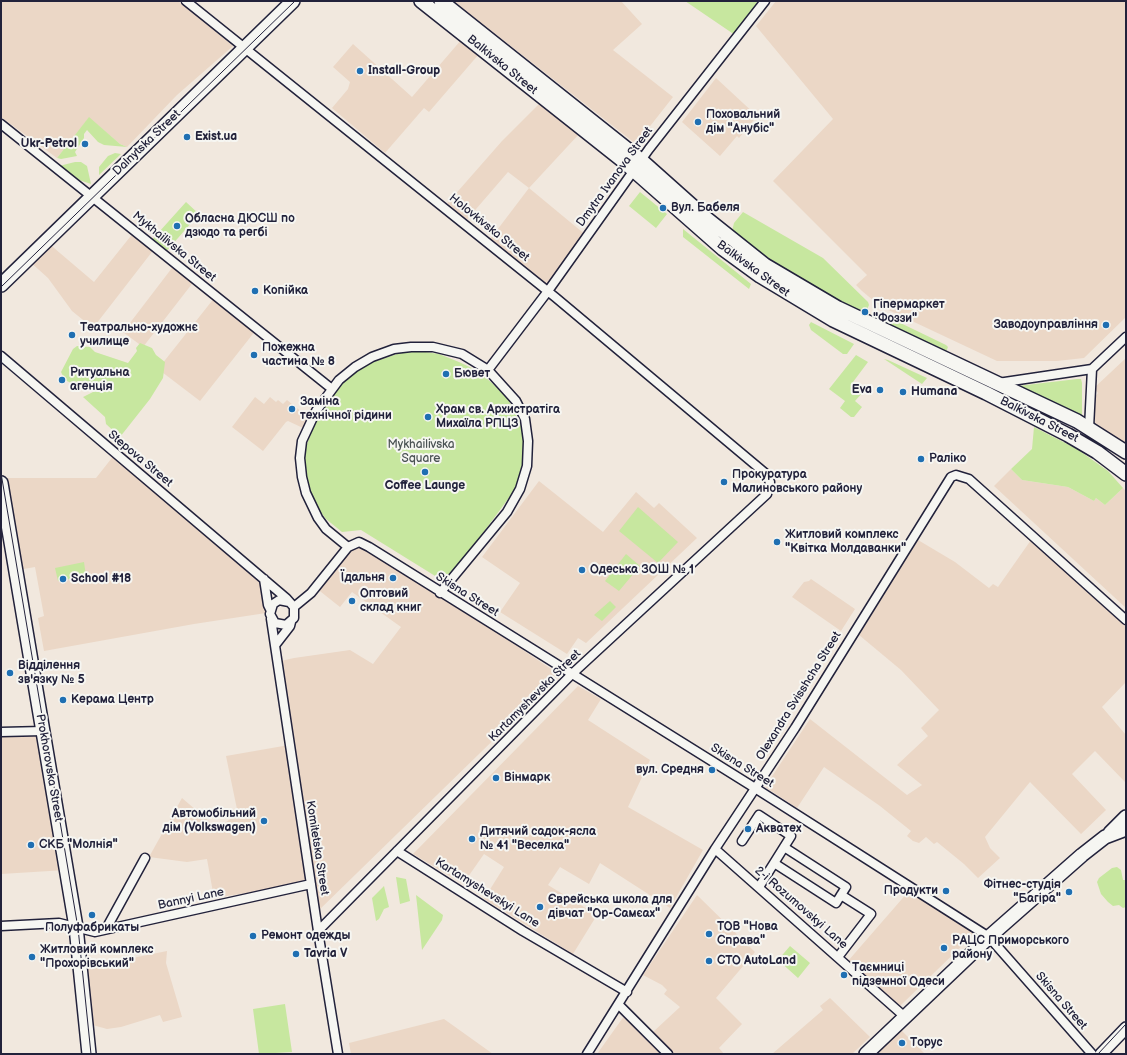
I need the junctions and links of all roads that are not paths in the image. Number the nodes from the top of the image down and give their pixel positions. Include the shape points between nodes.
1 (186, 1) edge
2 (293, 1) edge
3 (421, 1) edge
4 (441, 1) edge
5 (765, 1) edge
6 (245, 47) junction
7 (1, 124) edge
8 (637, 165) junction
9 (92, 197) junction
10 (1, 285) edge
11 (548, 291) junction
12 (1126, 337) edge
13 (1, 356) edge
14 (1092, 369) junction
15 (488, 370) junction
16 (994, 383) junction
17 (332, 389) junction
18 (1089, 428) junction
19 (1126, 452) edge
20 (1126, 474) edge
21 (770, 482) joint
22 (1, 483) edge
23 (348, 547) junction
24 (264, 579) junction
25 (440, 593) junction
26 (292, 605) junction
27 (270, 609) junction
28 (272, 619) junction
29 (1126, 620) edge
30 (291, 622) junction
31 (276, 644) junction
32 (572, 674) junction
33 (43, 731) junction
34 (1, 732) edge
35 (756, 788) junction
36 (1126, 817) edge
37 (1126, 829) edge
38 (1105, 837) junction
39 (742, 841) dead end
40 (784, 847) junction
41 (715, 849) junction
42 (397, 851) junction
43 (145, 858) dead end
44 (774, 863) junction
45 (311, 884) junction
46 (759, 887) junction
47 (841, 895) junction
48 (1, 926) edge
49 (76, 927) junction
50 (106, 929) junction
51 (318, 931) junction
52 (989, 937) junction
53 (838, 957) junction
54 (627, 992) junction
55 (618, 1005) junction
56 (905, 1017) junction
57 (1126, 1028) edge
58 (89, 1054) edge
59 (338, 1054) edge
60 (587, 1054) edge
61 (668, 1054) edge
62 (866, 1054) edge
63 (1092, 1054) edge
64 (1101, 1054) edge

1 - 6 street, Holovkivska Street
2 - 6 main road, Dalnytska Street
3 - 8 main road, Balkivska Street
4 - 8 main road, Balkivska Street
5 - 8 street, Dmytra Ivanova Street
6 - 9 main road, Dalnytska Street
6 - 11 street, Holovkivska Street
7 - 9 street, Mykhailivska Street
8 - 11 street, Dmytra Ivanova Street
8 - 16 main road, Balkivska Street via 730,239 788,279 862,320
8 - 20 main road, Balkivska Street via 723,249 810,308 1068,435 1097,452
9 - 10 main road, Dalnytska Street
9 - 17 street, Mykhailivska Street
11 - 15 street, Dmytra Ivanova Street
11 - 21 street, Holovkivska Street via 765,473
12 - 14 street
13 - 24 street, Stepova Street
14 - 16 street
14 - 18 street
15 - 17 street via 462,354 433,347 411,347 372,357 355,367
15 - 25 street via 516,401 525,419 528,441 527,466 520,489 507,512
16 - 18 main road, Balkivska Street
17 - 23 street via 316,411 302,441 300,458 306,492 318,518 326,530
18 - 19 main road, Balkivska Street
21 - 32 street, Kartamyshevska Street via 767,494
22 - 33 main road, Prokhorovska Street
23 - 25 street, Skisna Street via 359,542
23 - 26 street via 311,594
24 - 26 street, Stepova Street
24 - 27 street
25 - 32 street, Skisna Street
26 - 27 street via 279,600
26 - 30 street via 295,614
27 - 28 street
28 - 30 street via 282,625
28 - 31 street, Komitetska Street
29 - 35 street, Olexandra Svisshcha Street via 969,479 956,475 951,477
30 - 31 street
31 - 45 street, Komitetska Street
32 - 35 street, Skisna Street
32 - 42 street, Kartamyshevska Street
33 - 34 street
33 - 49 main road, Prokhorovska Street
35 - 41 street, Olexandra Svisshcha Street
35 - 52 street, Skisna Street
36 - 38 main road
37 - 38 main road
38 - 52 main road
39 - 40 street via 759,815 791,836
40 - 44 street
40 - 47 street via 846,887
41 - 46 street, 2-i Rozumovskyi Lane
41 - 54 street, Olexandra Svisshcha Street
42 - 51 street, Kartamyshevska Street
42 - 54 street, Kartamyshevskyi Lane via 523,931
43 - 50 street
44 - 46 street
44 - 47 street via 836,903
45 - 50 street, Bannyi Lane
45 - 51 street, Komitetska Street
46 - 53 street, 2-i Rozumovskyi Lane
47 - 53 street via 870,914
48 - 49 street, Bannyi Lane via 60,923
49 - 50 street, Bannyi Lane via 95,932
49 - 58 main road, Prokhorovska Street
51 - 59 street, Komitetska Street
52 - 56 main road
52 - 63 street, Skisna Street
53 - 56 street, 2-i Rozumovskyi Lane
54 - 55 street, Olexandra Svisshcha Street
55 - 60 street, Olexandra Svisshcha Street
55 - 61 street
56 - 62 main road
57 - 64 main road

